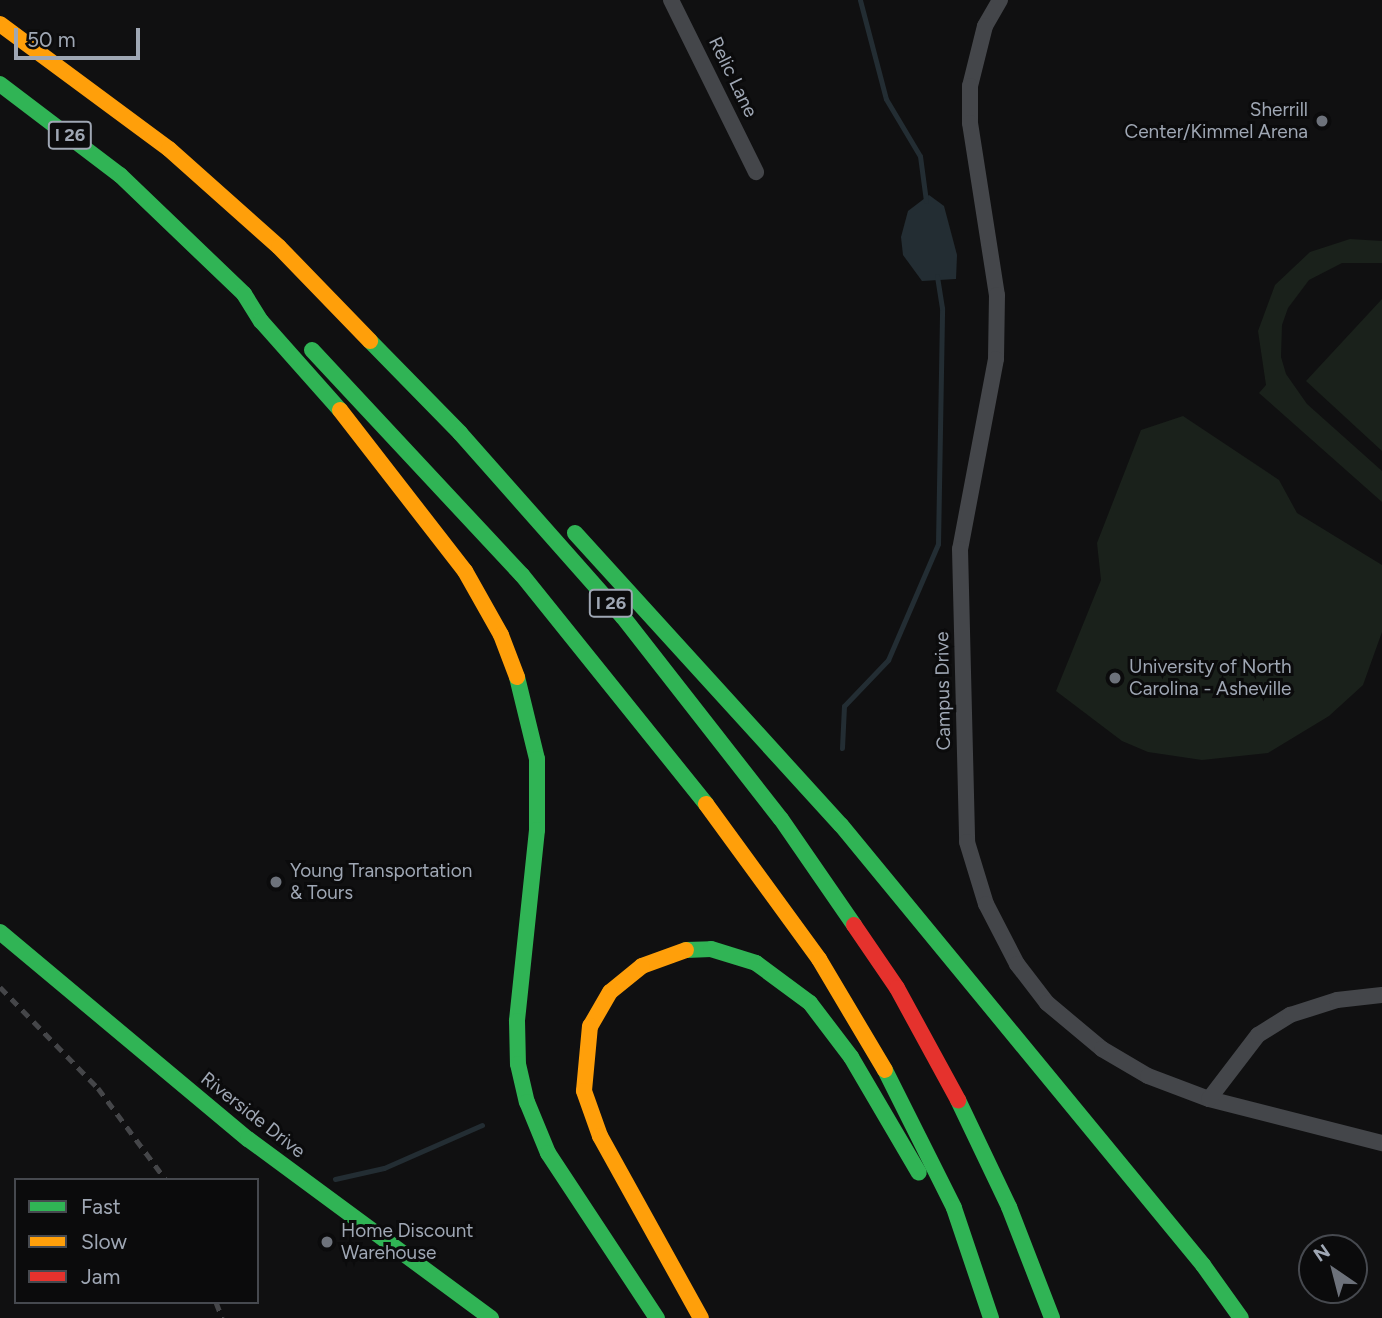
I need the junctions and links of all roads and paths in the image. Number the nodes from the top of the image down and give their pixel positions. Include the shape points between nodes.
1 (671, 0) edge
2 (1000, 0) edge
3 (0, 24) edge
4 (0, 84) edge
5 (756, 172) dead end
6 (244, 294) junction
7 (364, 331) junction
8 (534, 490) dead end
9 (562, 519) dead end
10 (0, 932) edge
11 (1382, 995) edge
12 (1209, 1099) junction
13 (1382, 1143) edge
14 (961, 1241) junction
15 (491, 1318) edge
16 (657, 1318) edge
17 (701, 1318) edge
18 (991, 1318) edge
19 (1052, 1318) edge
20 (1241, 1318) edge

1 - 5 street, Relic Lane
2 - 12 street, Campus Drive via 979,44 970,86 970,123 997,307 996,359 960,549 967,842 992,916 1017,964 1047,1003 1102,1049 1148,1076
3 - 7 main road, I 26 via 169,149
4 - 6 main road, I 26 via 120,175
6 - 14 main road, I 26 via 260,298 280,317 522,575 743,850 845,999 904,1101 954,1208
6 - 16 main road via 261,321 421,510 465,571 514,663 537,759 537,830 517,1021 518,1064 527,1102 548,1153
7 - 8 main road via 396,344
7 - 19 main road, I 26 via 623,617 781,819 860,932 948,1078 1009,1207
9 - 20 main road via 841,825 1203,1265
10 - 15 main road, Riverside Drive via 248,1139
11 - 12 street via 1337,1000 1290,1016 1258,1035
12 - 13 street, Campus Drive
14 - 17 main road via 938,1211 850,1058 810,1003 784,980 733,953 689,949 665,955 624,981 600,1009 585,1049 584,1091 600,1136
14 - 18 main road, I 26

